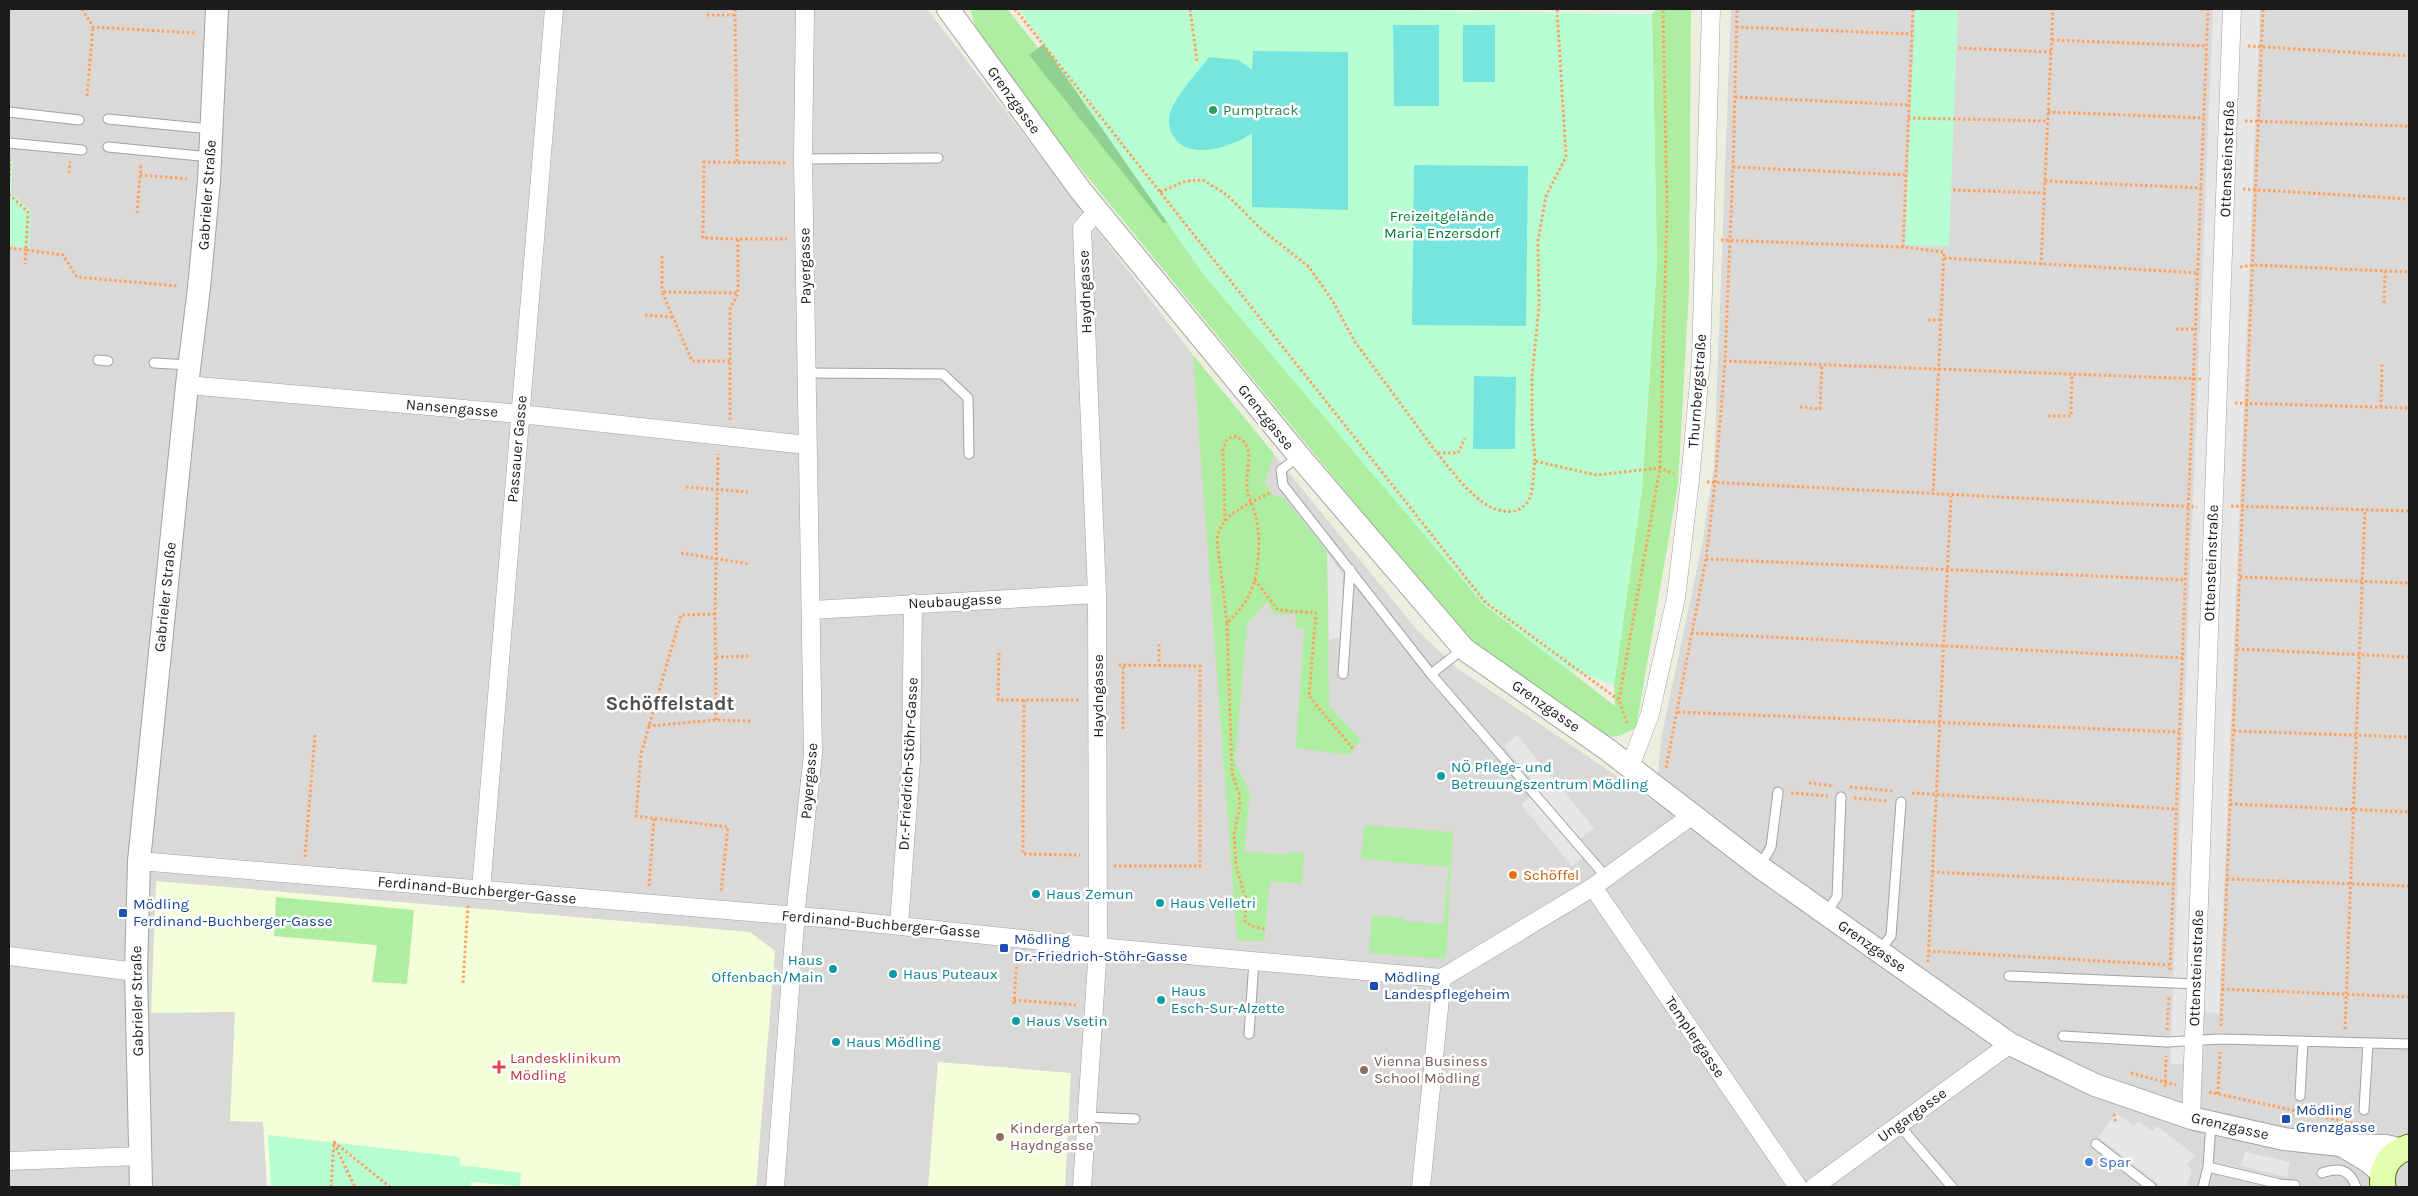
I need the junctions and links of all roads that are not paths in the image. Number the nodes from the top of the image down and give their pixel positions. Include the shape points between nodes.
1 (217, 9) edge
2 (554, 9) edge
3 (805, 9) edge
4 (948, 9) edge
5 (1711, 9) edge
6 (2232, 9) edge
7 (9, 112) edge
8 (108, 119) dead end
9 (79, 120) dead end
10 (212, 129) junction
11 (9, 143) edge
12 (108, 147) dead end
13 (82, 150) dead end
14 (210, 157) junction
15 (938, 158) dead end
16 (803, 161) junction
17 (1097, 211) junction
18 (98, 360) dead end
19 (108, 361) dead end
20 (154, 363) dead end
21 (807, 373) junction
22 (188, 375) junction
23 (520, 414) junction
24 (807, 445) junction
25 (969, 454) dead end
26 (1299, 456) junction
27 (1350, 569) junction
28 (1097, 594) junction
29 (913, 603) junction
30 (812, 610) junction
31 (1464, 649) junction
32 (1343, 674) dead end
33 (1432, 674) junction
34 (1630, 767) junction
35 (1778, 792) dead end
36 (1841, 797) dead end
37 (1901, 802) dead end
38 (1694, 814) junction
39 (139, 861) junction
40 (1760, 867) junction
41 (1608, 878) junction
42 (1592, 888) junction
43 (475, 890) junction
44 (1826, 913) junction
45 (796, 916) junction
46 (899, 925) junction
47 (1098, 947) junction
48 (1879, 951) junction
49 (9, 956) edge
50 (1254, 961) junction
51 (136, 972) junction
52 (2009, 976) dead end
53 (1442, 978) junction
54 (2196, 984) junction
55 (1249, 1034) dead end
56 (2063, 1036) dead end
57 (2194, 1039) junction
58 (2303, 1041) junction
59 (2368, 1043) junction
60 (2010, 1044) junction
61 (2409, 1044) edge
62 (2300, 1096) dead end
63 (2364, 1110) dead end
64 (1086, 1117) junction
65 (1135, 1119) dead end
66 (2201, 1121) junction
67 (1899, 1126) junction
68 (2096, 1144) dead end
69 (2341, 1145) junction
70 (2406, 1148) edge
71 (140, 1156) junction
72 (9, 1161) edge
73 (2208, 1167) junction
74 (2322, 1173) dead end
75 (2383, 1181) edge
76 (2295, 1185) dead end
77 (141, 1187) edge
78 (775, 1187) edge
79 (1082, 1187) edge
80 (1421, 1187) edge
81 (1798, 1187) edge
82 (1814, 1187) edge
83 (1952, 1187) edge
84 (2151, 1187) edge
85 (2203, 1187) edge
86 (2356, 1187) edge

1 - 10 street, Gabrieler Straße
2 - 23 street, Passauer Gasse
3 - 16 street, Payergasse
4 - 17 street, Grenzgasse
5 - 34 street, Thurnbergstraße via 1701,360 1690,480 1676,598 1650,714
6 - 54 street, Ottensteinstraße
7 - 9 lane
8 - 10 lane
10 - 14 street, Gabrieler Straße
11 - 13 lane
12 - 14 lane
14 - 22 street, Gabrieler Straße
15 - 16 lane
16 - 21 street, Payergasse
17 - 26 street, Grenzgasse
17 - 28 street, Haydngasse via 1082,228
18 - 19 lane
20 - 22 lane
21 - 24 street, Payergasse
21 - 25 lane via 943,374 968,398
22 - 23 street, Nansengasse
22 - 39 street, Gabrieler Straße
23 - 24 street, Nansengasse
23 - 43 street, Passauer Gasse
24 - 30 street, Payergasse
26 - 27 lane via 1281,470 1283,485
26 - 31 street, Grenzgasse
27 - 32 lane
27 - 33 lane
28 - 29 street, Neubaugasse
28 - 47 street, Haydngasse
29 - 30 street, Neubaugasse
29 - 46 street, Dr.-Friedrich-Stöhr-Gasse via 911,760
30 - 45 street, Payergasse via 813,754
31 - 33 lane
31 - 34 street, Grenzgasse
33 - 41 lane
34 - 38 street, Grenzgasse
35 - 40 lane via 1771,847
36 - 44 lane via 1837,897
37 - 48 lane via 1891,936
38 - 40 street, Grenzgasse
38 - 41 street
39 - 43 street, Ferdinand-Buchberger-Gasse
39 - 51 street, Gabrieler Straße
40 - 44 street, Grenzgasse
41 - 42 street
42 - 53 street
42 - 81 street, Templergasse
43 - 45 street, Ferdinand-Buchberger-Gasse
44 - 48 street, Grenzgasse
45 - 46 street, Ferdinand-Buchberger-Gasse
45 - 78 street, Payergasse
46 - 47 street, Ferdinand-Buchberger-Gasse
47 - 50 street, Ferdinand-Buchberger-Gasse
47 - 64 street, Haydngasse
48 - 60 street, Grenzgasse
49 - 51 street
50 - 53 street, Ferdinand-Buchberger-Gasse
50 - 55 lane
51 - 71 street, Gabrieler Straße
52 - 54 lane
53 - 80 street
54 - 57 street, Ottensteinstraße
56 - 57 lane via 2167,1042
57 - 58 lane
57 - 66 street, Ottensteinstraße via 2192,1089
58 - 59 lane
58 - 62 lane
59 - 61 lane
59 - 63 lane
60 - 66 street, Grenzgasse via 2095,1085
60 - 67 street, Ungargasse
64 - 65 lane
64 - 79 street, Haydngasse
66 - 69 street, Grenzgasse via 2284,1139
66 - 73 lane
67 - 82 street, Ungargasse
67 - 83 lane
68 - 84 lane
69 - 70 street, Grenzgasse
69 - 75 street, Grenzgasse via 2368,1161
70 - 75 main road via 2386,1164
71 - 72 street
71 - 77 street, Gabrieler Straße
73 - 76 lane
73 - 85 lane
74 - 86 lane via 2340,1170 2349,1174

